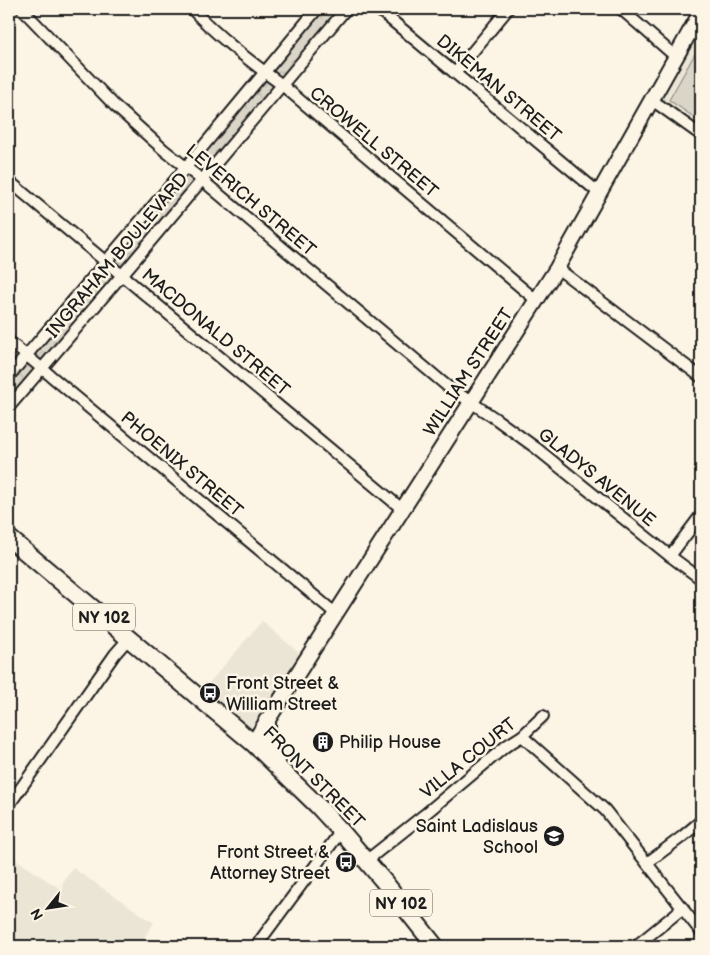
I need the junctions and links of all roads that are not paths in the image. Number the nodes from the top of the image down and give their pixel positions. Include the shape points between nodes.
1 (22, 9) edge
2 (192, 9) edge
3 (317, 9) edge
4 (346, 9) edge
5 (378, 9) edge
6 (508, 9) edge
7 (621, 9) edge
8 (701, 12) edge
9 (676, 57) junction
10 (264, 72) junction
11 (455, 73) junction
12 (282, 85) junction
13 (652, 100) junction
14 (701, 135) edge
15 (186, 167) junction
16 (202, 180) junction
17 (9, 181) edge
18 (599, 193) junction
19 (106, 262) junction
20 (557, 268) junction
21 (122, 276) junction
22 (536, 300) junction
23 (9, 341) edge
24 (26, 356) junction
25 (42, 369) junction
26 (9, 376) edge
27 (701, 377) edge
28 (471, 402) junction
29 (9, 407) edge
30 (402, 509) junction
31 (701, 515) edge
32 (9, 538) edge
33 (670, 556) junction
34 (701, 579) edge
35 (335, 613) junction
36 (129, 638) junction
37 (543, 716) dead end
38 (267, 721) junction
39 (522, 736) junction
40 (253, 743) junction
41 (283, 772) junction
42 (9, 805) edge
43 (701, 821) edge
44 (341, 831) junction
45 (366, 861) junction
46 (647, 863) junction
47 (683, 908) junction
48 (701, 932) edge
49 (256, 946) edge
50 (435, 946) edge
51 (636, 946) edge

1 - 15 street, LEVERICH STREET via 115,106
2 - 10 street, CROWELL STREET
3 - 10 street, INGRAHAM BOULEVARD
4 - 12 street, INGRAHAM BOULEVARD
5 - 11 street, DIKEMAN STREET
6 - 11 street
7 - 9 street
8 - 9 street, WILLIAM STREET
9 - 13 street, WILLIAM STREET
10 - 12 street, CROWELL STREET
10 - 15 street, INGRAHAM BOULEVARD
11 - 18 street, DIKEMAN STREET
12 - 16 street, INGRAHAM BOULEVARD
12 - 22 street, CROWELL STREET
13 - 14 street
13 - 18 street, WILLIAM STREET
15 - 16 street, LEVERICH STREET
15 - 19 street, INGRAHAM BOULEVARD
16 - 21 street, INGRAHAM BOULEVARD
16 - 28 street, LEVERICH STREET via 447,386
17 - 19 street, MACDONALD STREET
18 - 20 street, WILLIAM STREET
19 - 21 street, MACDONALD STREET
19 - 24 street, INGRAHAM BOULEVARD
20 - 22 street, WILLIAM STREET
20 - 27 street
21 - 25 street, INGRAHAM BOULEVARD
21 - 30 street, MACDONALD STREET
22 - 28 street, WILLIAM STREET
23 - 24 street, PHOENIX STREET
24 - 25 street, PHOENIX STREET
24 - 26 street, INGRAHAM BOULEVARD
25 - 29 street, INGRAHAM BOULEVARD
25 - 35 street, PHOENIX STREET
28 - 30 street, WILLIAM STREET
28 - 33 street, GLADYS AVENUE via 536,448
30 - 35 street, WILLIAM STREET
31 - 33 street
32 - 36 main road, FRONT STREET / NY 102
33 - 34 street, GLADYS AVENUE
35 - 38 street, WILLIAM STREET
36 - 40 main road, FRONT STREET / NY 102
36 - 42 street
37 - 39 street, VILLA COURT
38 - 40 street, WILLIAM STREET
38 - 41 main road via 267,740
39 - 45 street, VILLA COURT
39 - 46 street via 605,810
40 - 41 main road, FRONT STREET / NY 102
41 - 44 main road, FRONT STREET / NY 102
43 - 46 street
44 - 45 main road, FRONT STREET / NY 102
44 - 49 street
45 - 50 main road, FRONT STREET / NY 102
46 - 47 street
47 - 48 street
47 - 51 street

